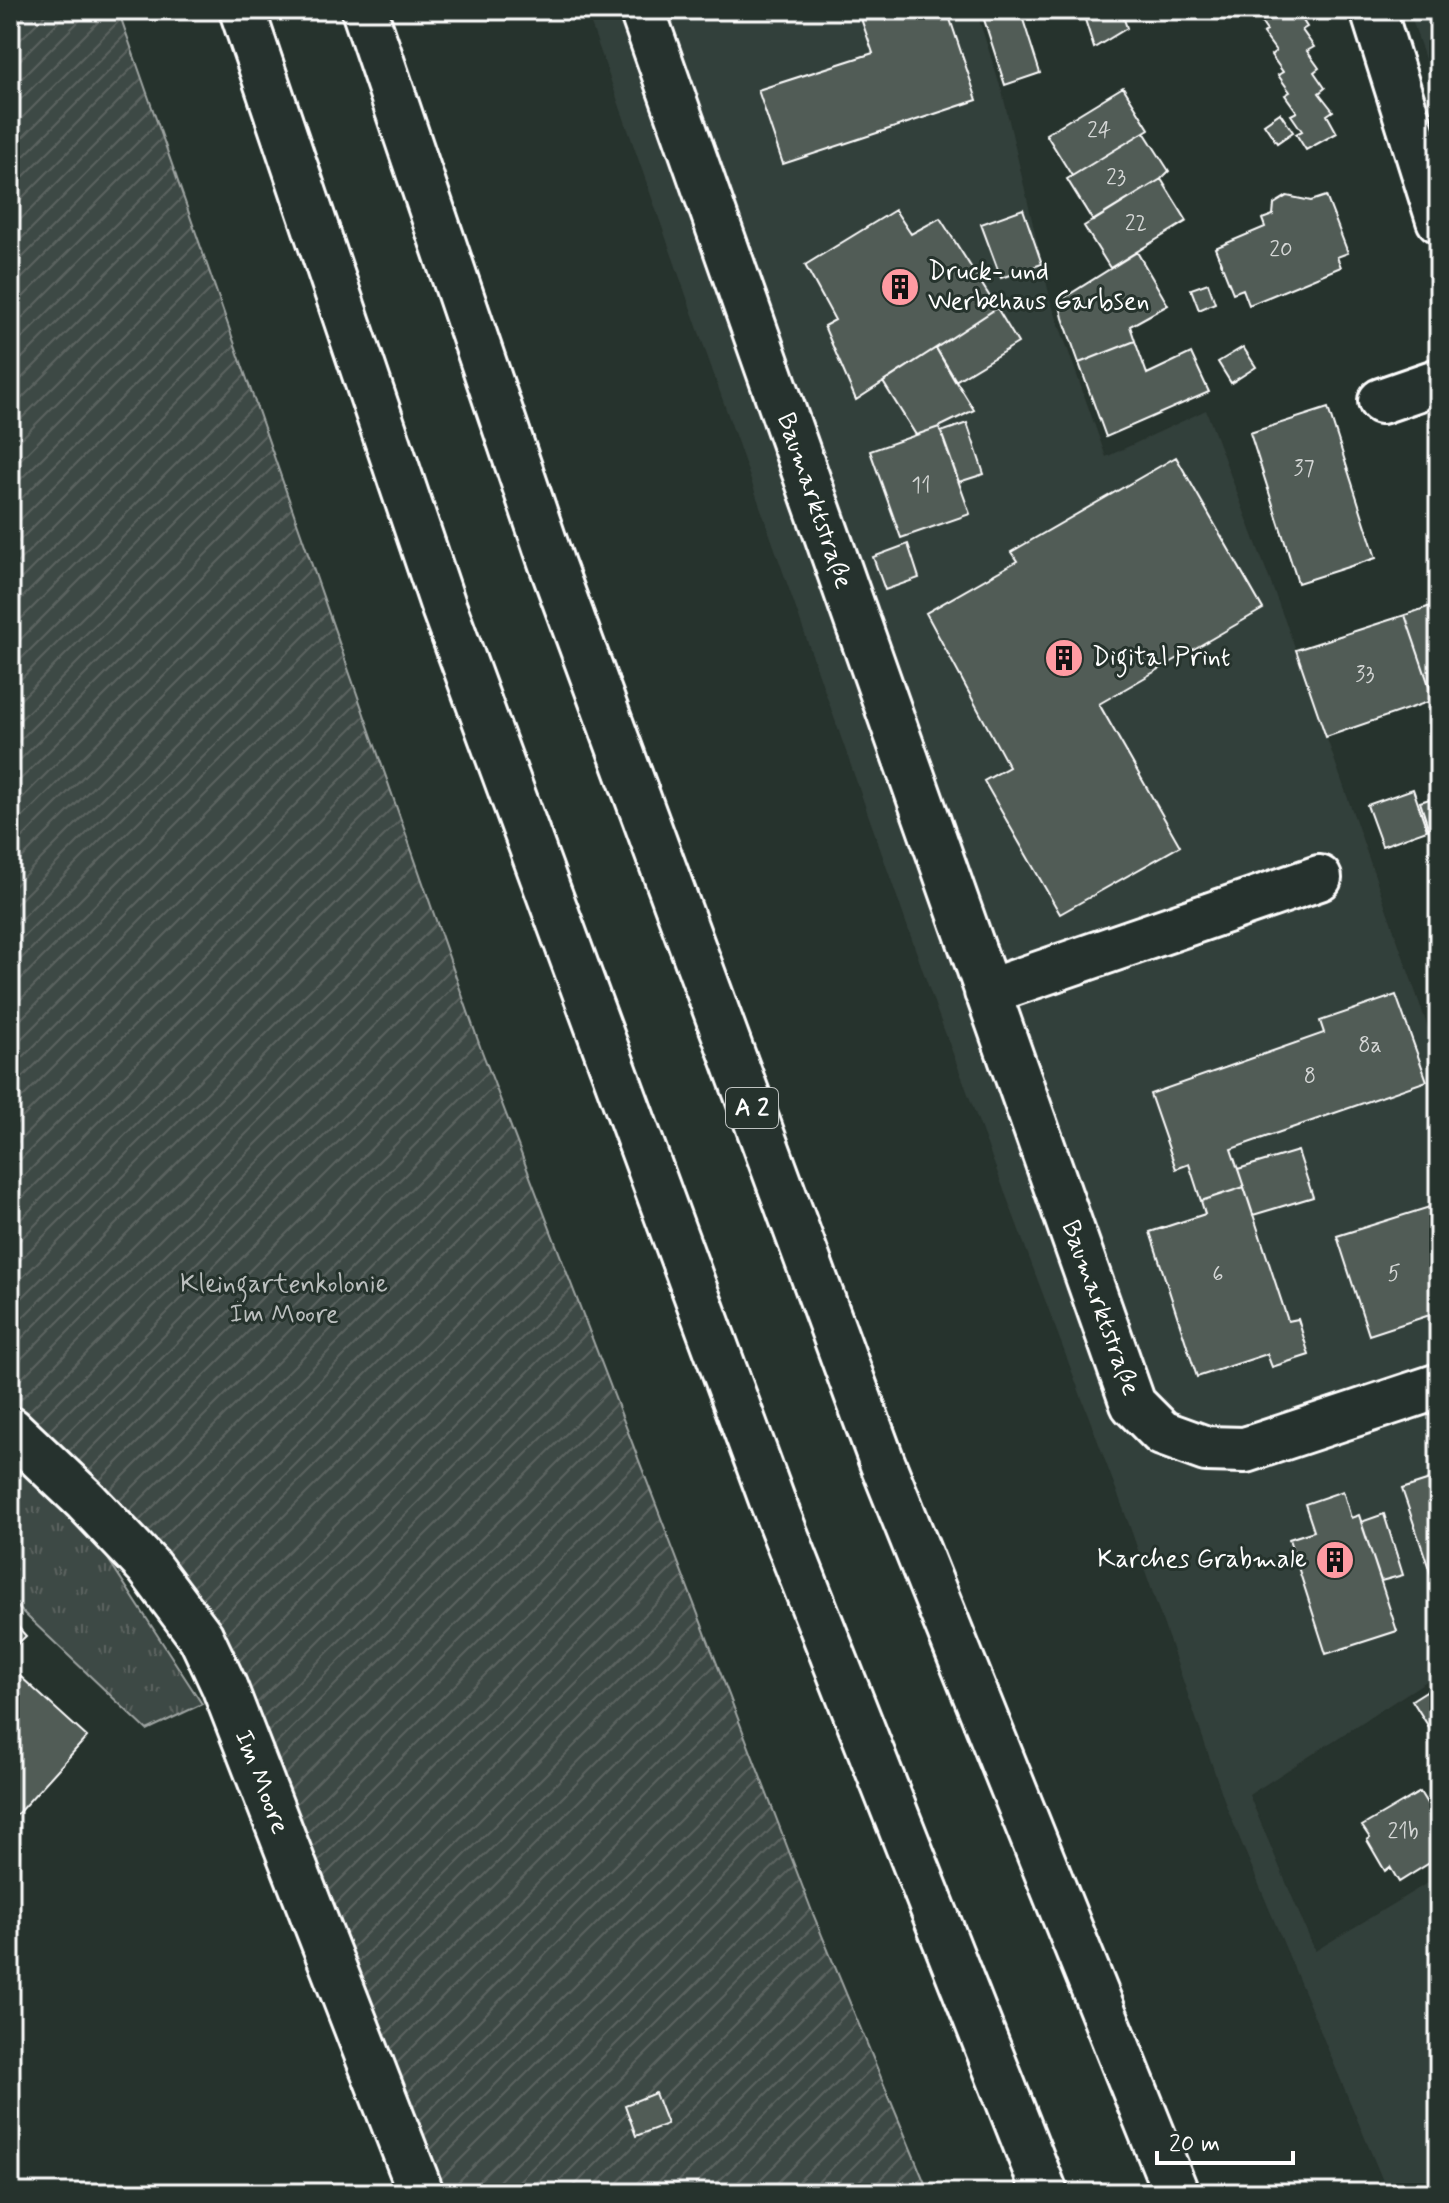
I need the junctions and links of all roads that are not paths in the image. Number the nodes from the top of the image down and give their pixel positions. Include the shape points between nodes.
1 (242, 10) edge
2 (364, 10) edge
3 (642, 10) edge
4 (1373, 10) edge
5 (1436, 203) edge
6 (1439, 381) edge
7 (1381, 401) dead end
8 (1319, 878) dead end
9 (987, 992) junction
10 (1439, 1386) edge
11 (10, 1429) edge
12 (421, 2193) edge
13 (1045, 2193) edge
14 (1176, 2193) edge

1 - 13 main road via 444,608 751,1443
2 - 14 main road, A 2 via 551,562 882,1462
3 - 9 main road, Baumarktstraße
4 - 5 main road
6 - 7 main road
8 - 9 main road
9 - 10 main road, Baumarktstraße via 1133,1404 1162,1433 1206,1449 1245,1450
11 - 12 main road, Im Moore via 148,1566 201,1637

